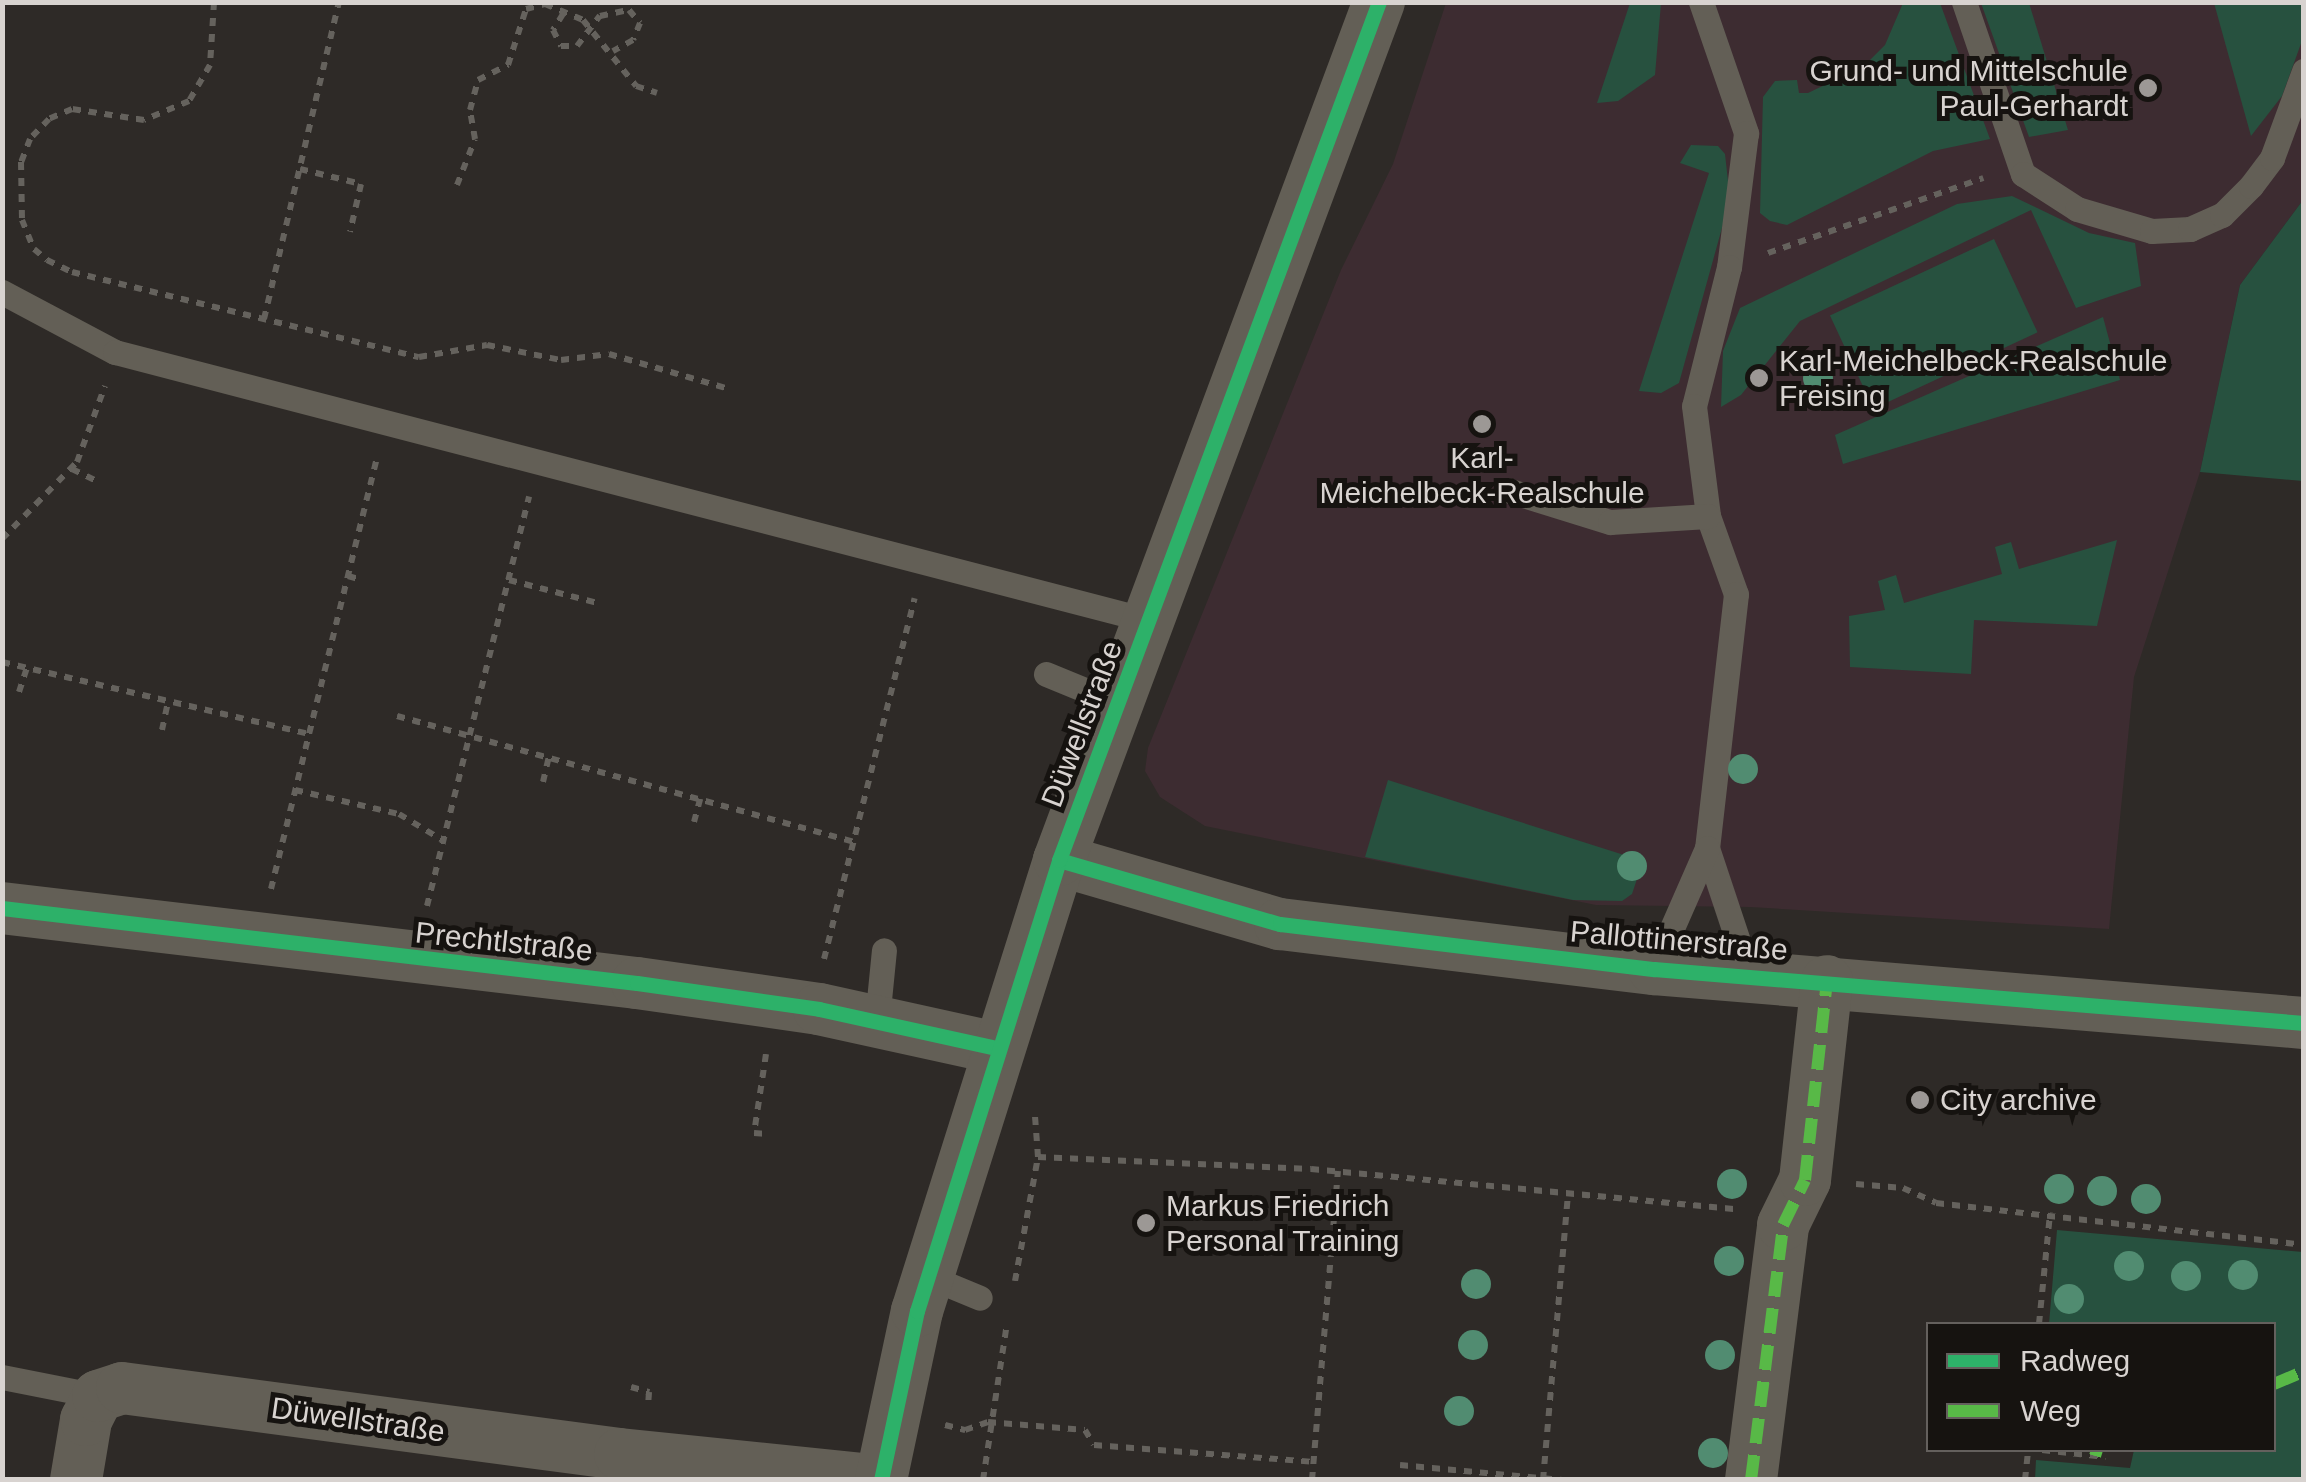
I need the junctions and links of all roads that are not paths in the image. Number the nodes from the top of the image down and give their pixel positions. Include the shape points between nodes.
1 (1378, 2) edge
2 (1700, 2) edge
3 (1964, 2) edge
4 (2304, 71) edge
5 (2, 292) edge
6 (1507, 490) dead end
7 (1708, 516) junction
8 (1151, 621) junction
9 (1046, 674) dead end
10 (1118, 704) junction
11 (1708, 848) junction
12 (1059, 860) junction
13 (2, 908) edge
14 (884, 950) dead end
15 (1654, 969) junction
16 (1750, 978) junction
17 (1827, 982) junction
18 (877, 1020) junction
19 (2304, 1023) edge
20 (996, 1048) junction
21 (927, 1276) junction
22 (980, 1298) dead end
23 (2, 1376) edge
24 (98, 1396) junction
25 (618, 1467) edge
26 (76, 1480) edge
27 (871, 1480) edge
28 (881, 1480) edge
29 (1751, 1480) edge

1 - 8 street, Düwellstraße
2 - 7 lane via 1746,133 1730,267 1694,406
3 - 4 lane via 2023,174 2046,194 2152,231 2190,229 2222,215 2272,158
5 - 8 lane via 115,352
6 - 7 lane via 1610,522
7 - 11 lane via 1736,594
8 - 10 street, Düwellstraße
9 - 10 lane
10 - 12 street, Düwellstraße
11 - 15 lane
11 - 16 lane
12 - 15 street, Pallottinerstraße via 1280,924
12 - 20 street, Düwellstraße
13 - 18 street, Prechtlstraße via 637,983
14 - 18 lane
15 - 16 street, Pallottinerstraße
16 - 17 street, Pallottinerstraße
17 - 19 street, Pallottinerstraße
17 - 29 street
18 - 20 street, Prechtlstraße
20 - 21 street, Düwellstraße
21 - 22 lane
21 - 28 street, Düwellstraße
23 - 24 lane, Düwellstraße
24 - 25 street, Düwellstraße via 122,1388
24 - 26 street via 86,1420
25 - 27 street, Düwellstraße

